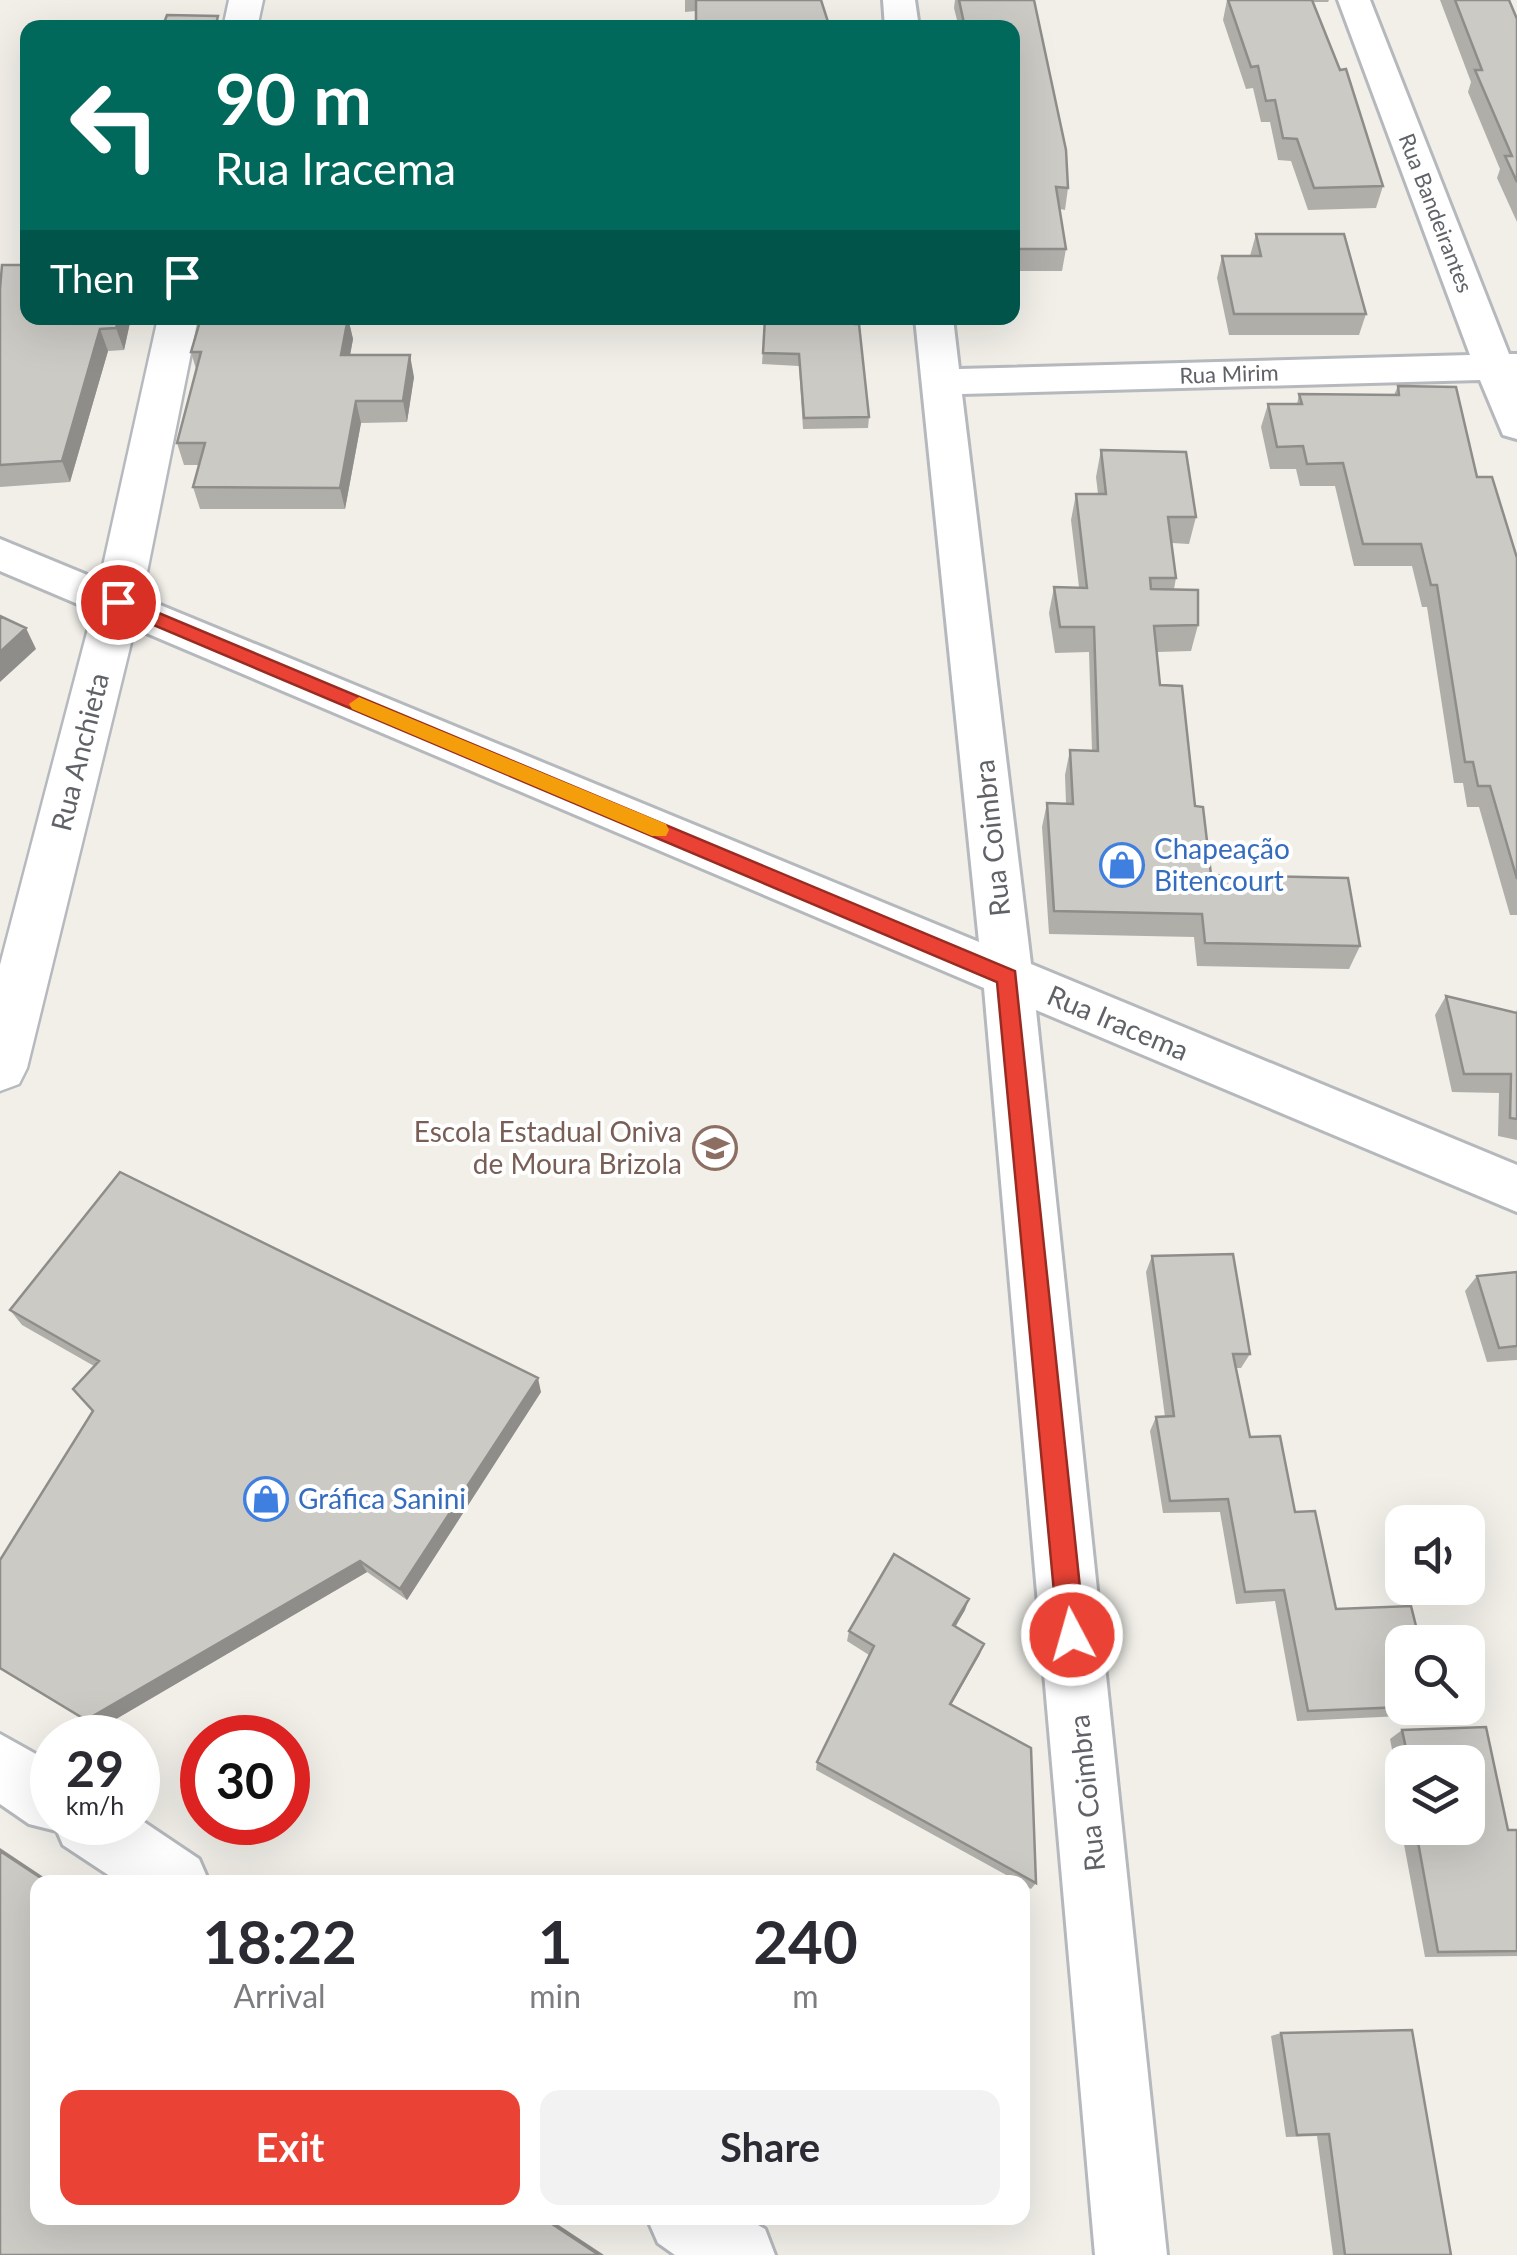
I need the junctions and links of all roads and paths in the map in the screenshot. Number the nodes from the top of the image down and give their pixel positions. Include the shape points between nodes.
1 (1354, 0) edge
2 (177, 325) edge
3 (935, 325) edge
4 (1506, 366) edge
5 (941, 382) junction
6 (1517, 426) edge
7 (0, 554) edge
8 (118, 602) junction
9 (1008, 977) junction
10 (0, 1068) edge
11 (1517, 1189) edge
12 (0, 1766) edge
13 (30, 1786) edge
14 (120, 1845) edge
15 (166, 1875) edge
16 (693, 2225) edge
17 (739, 2255) edge
18 (1131, 2255) edge

1 - 4 street, Rua Bandeirantes
2 - 8 main road, Rua Anchieta
3 - 5 street, Rua Coimbra
4 - 5 street, Rua Mirim
4 - 6 street, Rua Bandeirantes
5 - 9 street, Rua Coimbra
7 - 8 street, Rua Iracema
8 - 9 street, Rua Iracema
8 - 10 main road, Rua Anchieta
9 - 11 street, Rua Iracema
9 - 18 street, Rua Coimbra
12 - 13 street
14 - 15 street
16 - 17 street

